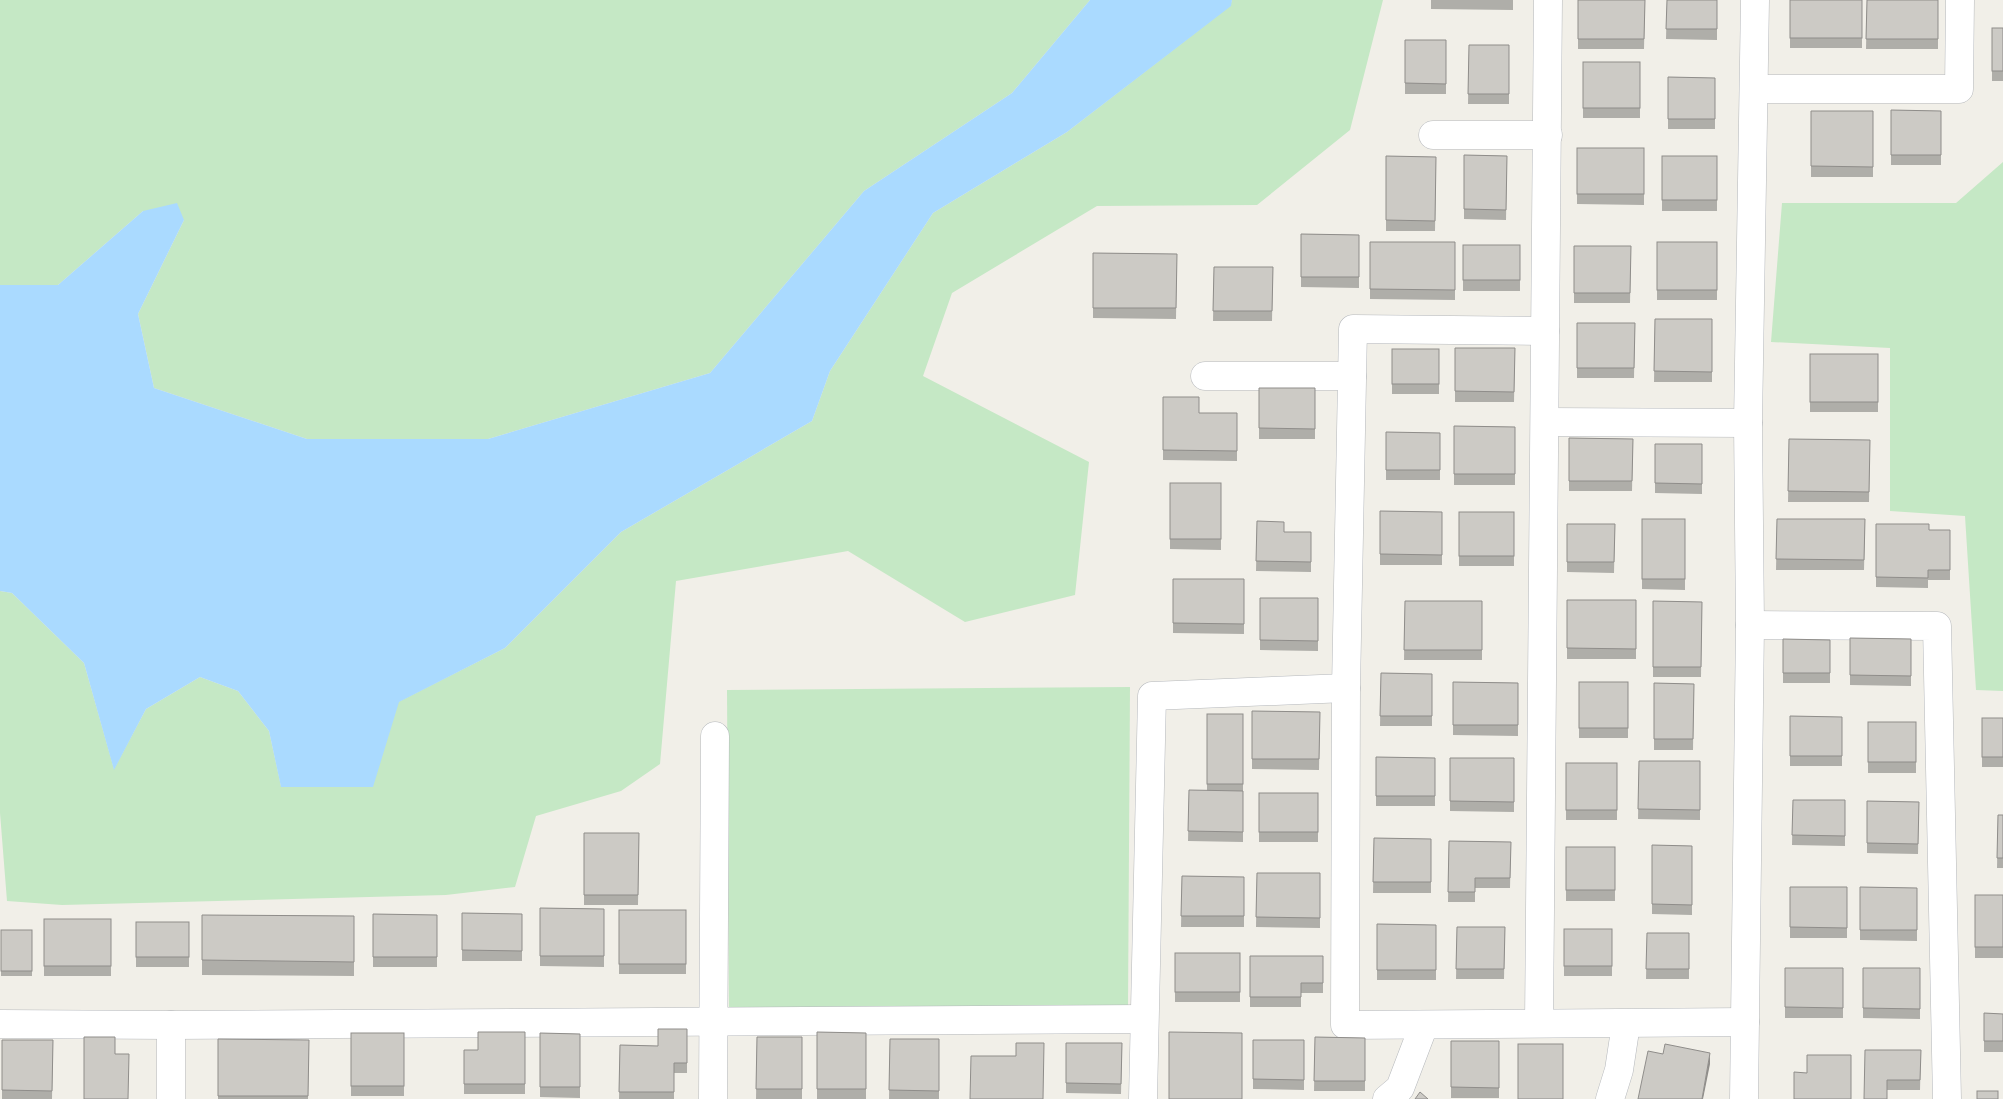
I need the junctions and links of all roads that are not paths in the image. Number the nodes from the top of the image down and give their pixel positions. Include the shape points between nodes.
1 (1548, 0) edge
2 (1755, 0) edge
3 (1960, 0) edge
4 (1755, 89) junction
5 (1433, 135) dead end
6 (1548, 135) junction
7 (1545, 331) junction
8 (1205, 376) dead end
9 (1352, 376) junction
10 (1545, 422) junction
11 (1748, 423) junction
12 (1750, 625) junction
13 (1346, 688) junction
14 (715, 736) dead end
15 (1144, 1019) junction
16 (715, 1022) junction
17 (1745, 1022) junction
18 (1539, 1023) junction
19 (0, 1024) edge
20 (1626, 1024) junction
21 (171, 1025) junction
22 (1424, 1025) junction
23 (171, 1099) edge
24 (713, 1099) edge
25 (1143, 1099) edge
26 (1387, 1099) edge
27 (1610, 1099) edge
28 (1744, 1099) edge
29 (1948, 1099) edge

1 - 6 street
2 - 4 street
3 - 4 street via 1959,89
4 - 11 street
5 - 6 street
6 - 7 street
7 - 9 street via 1353,329
7 - 10 street
8 - 9 street
9 - 13 street
10 - 11 street
10 - 18 street
11 - 12 street
12 - 17 street
12 - 29 street via 1937,626
13 - 15 street via 1152,696
13 - 22 street via 1345,1025
14 - 16 street
15 - 16 street
15 - 25 street
16 - 21 street
16 - 24 street
17 - 20 street
17 - 28 street
18 - 20 street
18 - 22 street
19 - 21 street
20 - 27 street via 1619,1070
21 - 23 street
22 - 26 street via 1400,1088

